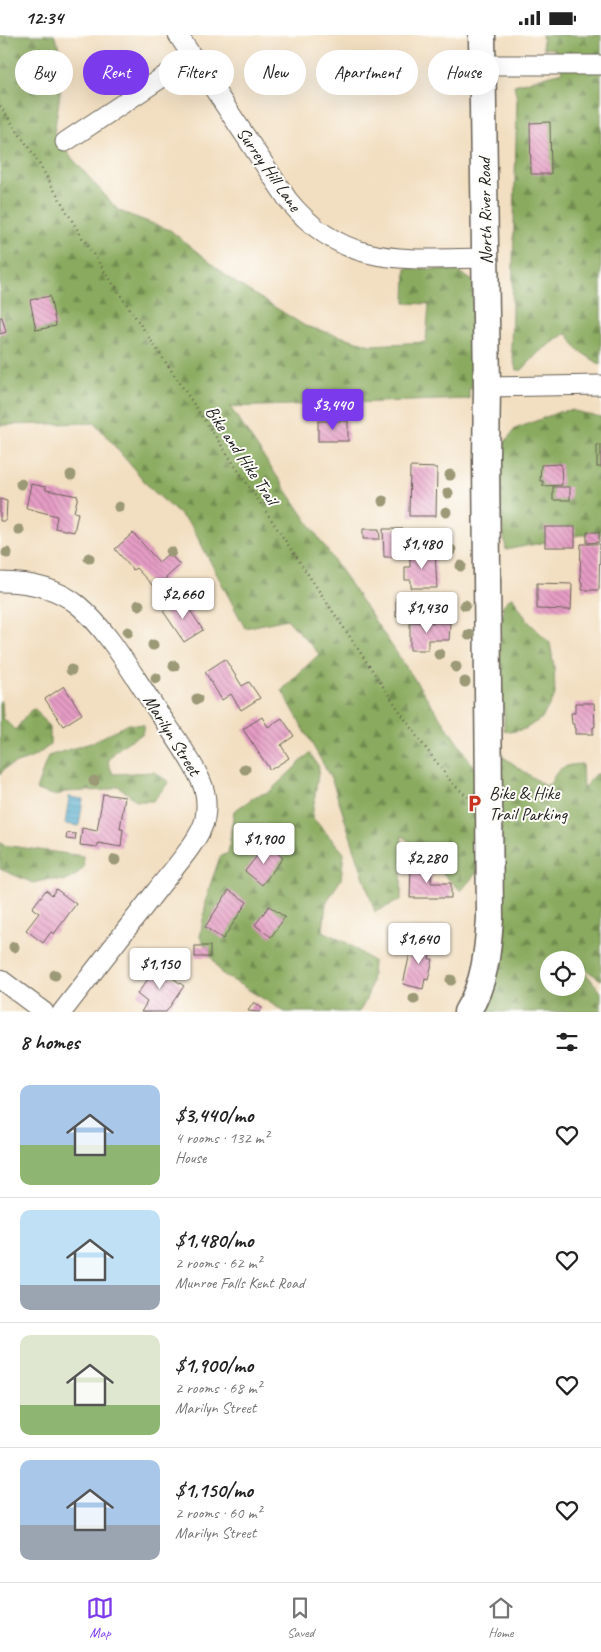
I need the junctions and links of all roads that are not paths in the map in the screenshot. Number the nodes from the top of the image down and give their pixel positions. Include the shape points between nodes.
1 (178, 35) edge
2 (482, 35) edge
3 (188, 50) edge
4 (482, 50) edge
5 (499, 65) edge
6 (601, 65) edge
7 (159, 80) edge
8 (218, 95) edge
9 (483, 95) edge
10 (65, 142) dead end
11 (485, 258) junction
12 (601, 385) edge
13 (487, 387) junction
14 (0, 582) edge
15 (0, 979) edge
16 (44, 1012) edge
17 (62, 1012) edge
18 (467, 1012) edge

1 - 3 street, Surrey Hill Lane
2 - 4 street, North River Road
5 - 6 street
7 - 10 street
8 - 11 street, Surrey Hill Lane via 288,200 319,232 352,249 377,256 403,259
9 - 11 street, North River Road
11 - 13 street, North River Road
12 - 13 street
13 - 18 street, North River Road via 490,918 482,978
14 - 17 street, Marilyn Street via 27,583 46,588 63,595 90,617 191,761 206,800 205,819 198,835
15 - 16 street

